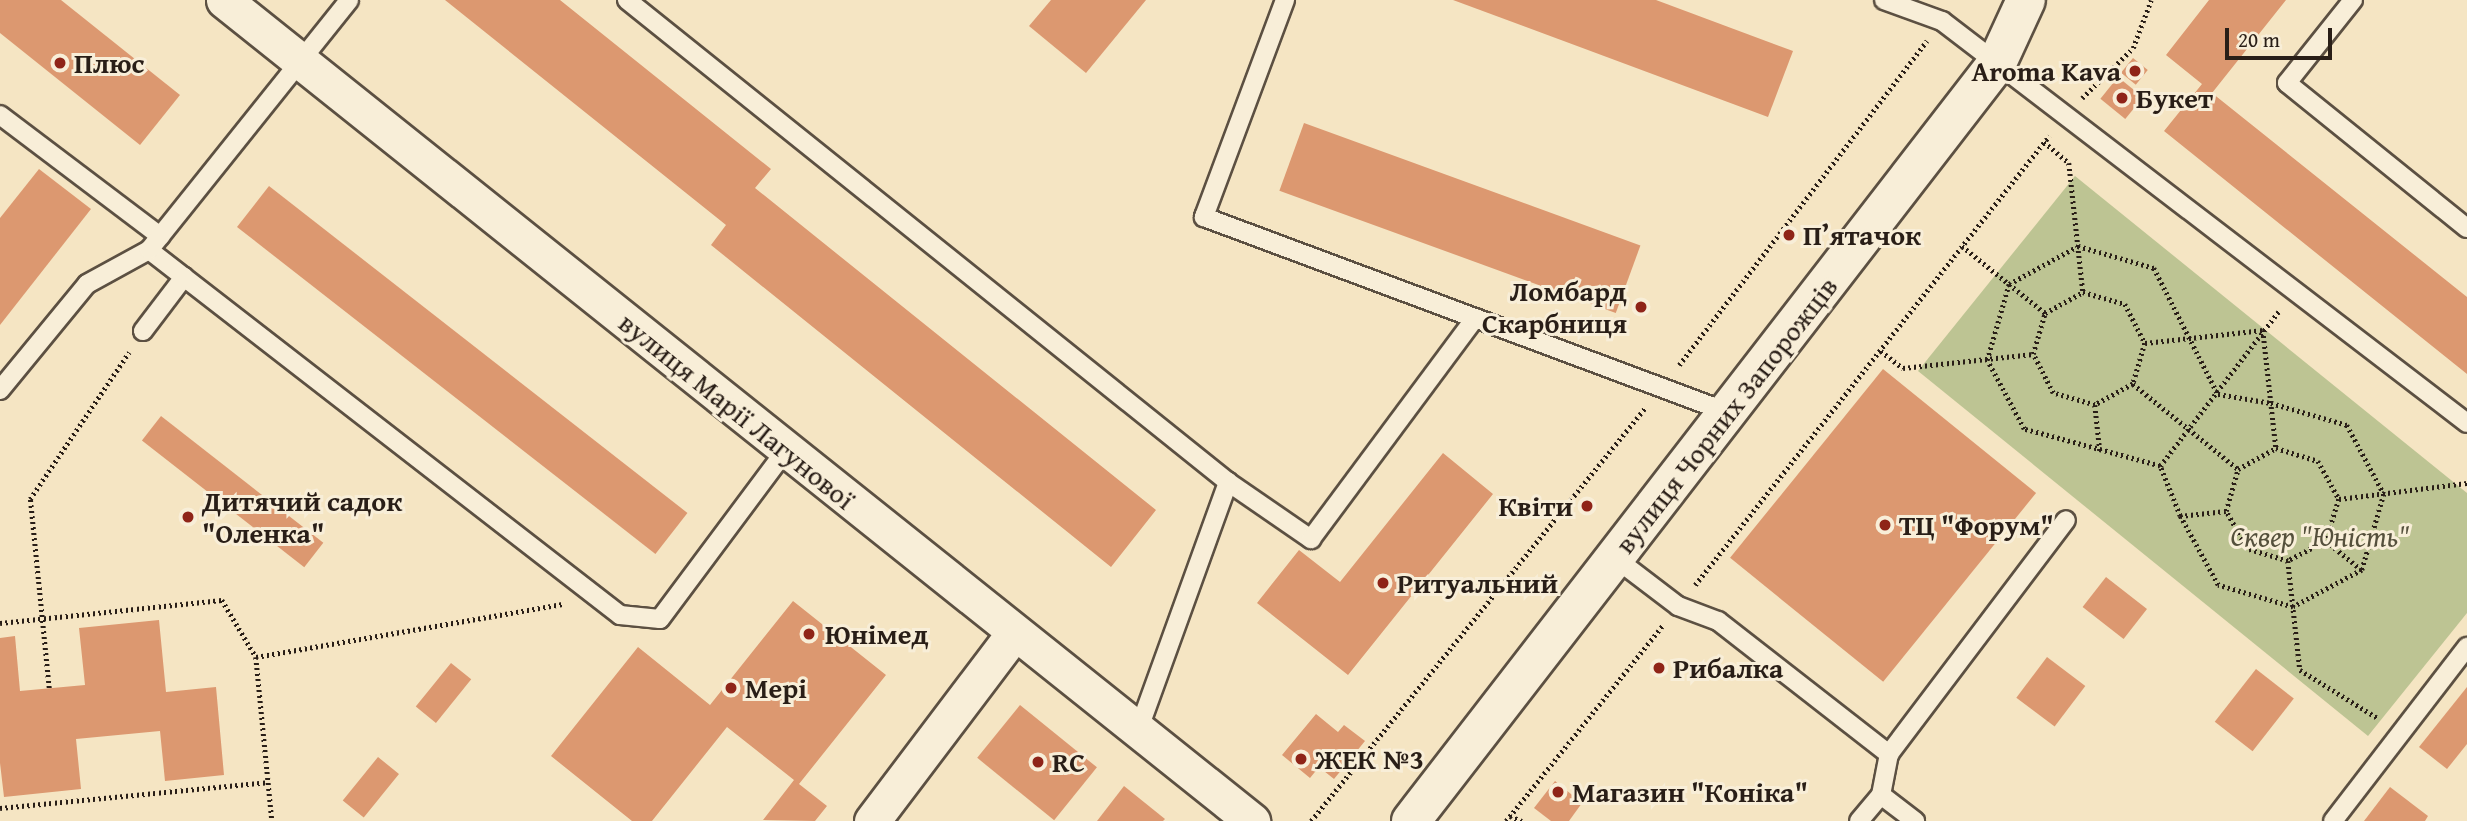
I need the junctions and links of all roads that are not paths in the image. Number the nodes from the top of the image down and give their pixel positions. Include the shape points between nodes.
1 (223, 0) edge
2 (349, 0) edge
3 (627, 0) edge
4 (1285, 0) edge
5 (1884, 0) edge
6 (2026, 0) edge
7 (2353, 0) edge
8 (299, 60) junction
9 (1997, 63) junction
10 (0, 115) edge
11 (2467, 228) edge
12 (154, 243) junction
13 (184, 277) junction
14 (1475, 318) junction
15 (143, 331) road end
16 (0, 390) edge
17 (1727, 412) junction
18 (2467, 423) edge
19 (786, 450) junction
20 (1228, 482) junction
21 (2066, 520) dead end
22 (1615, 558) junction
23 (1014, 633) junction
24 (2467, 647) edge
25 (1138, 732) junction
26 (1889, 754) junction
27 (1881, 795) junction
28 (872, 821) edge
29 (1252, 821) edge
30 (1411, 821) edge
31 (1859, 821) edge
32 (1915, 821) edge
33 (2333, 821) edge

1 - 8 street, вулиця Марії Лагунової
2 - 8 lane
3 - 20 lane
4 - 14 lane via 1205,218
5 - 9 lane via 1942,21
6 - 9 street, вулиця Чорних Запорожців
7 - 11 lane via 2287,83
8 - 12 lane
8 - 19 street, вулиця Марії Лагунової
9 - 17 street, вулиця Чорних Запорожців
9 - 18 lane
10 - 12 lane
12 - 13 lane
12 - 16 lane via 87,284
13 - 15 lane
13 - 19 lane via 620,615 660,619
14 - 17 lane
14 - 20 lane via 1311,539
17 - 22 street, вулиця Чорних Запорожців
19 - 23 street, вулиця Марії Лагунової
20 - 25 lane
21 - 26 lane
22 - 26 lane via 1678,606 1717,621
22 - 30 street, вулиця Чорних Запорожців
23 - 25 street, вулиця Марії Лагунової
23 - 28 street
24 - 33 lane
25 - 29 street, вулиця Марії Лагунової
26 - 27 lane
27 - 31 lane
27 - 32 lane

